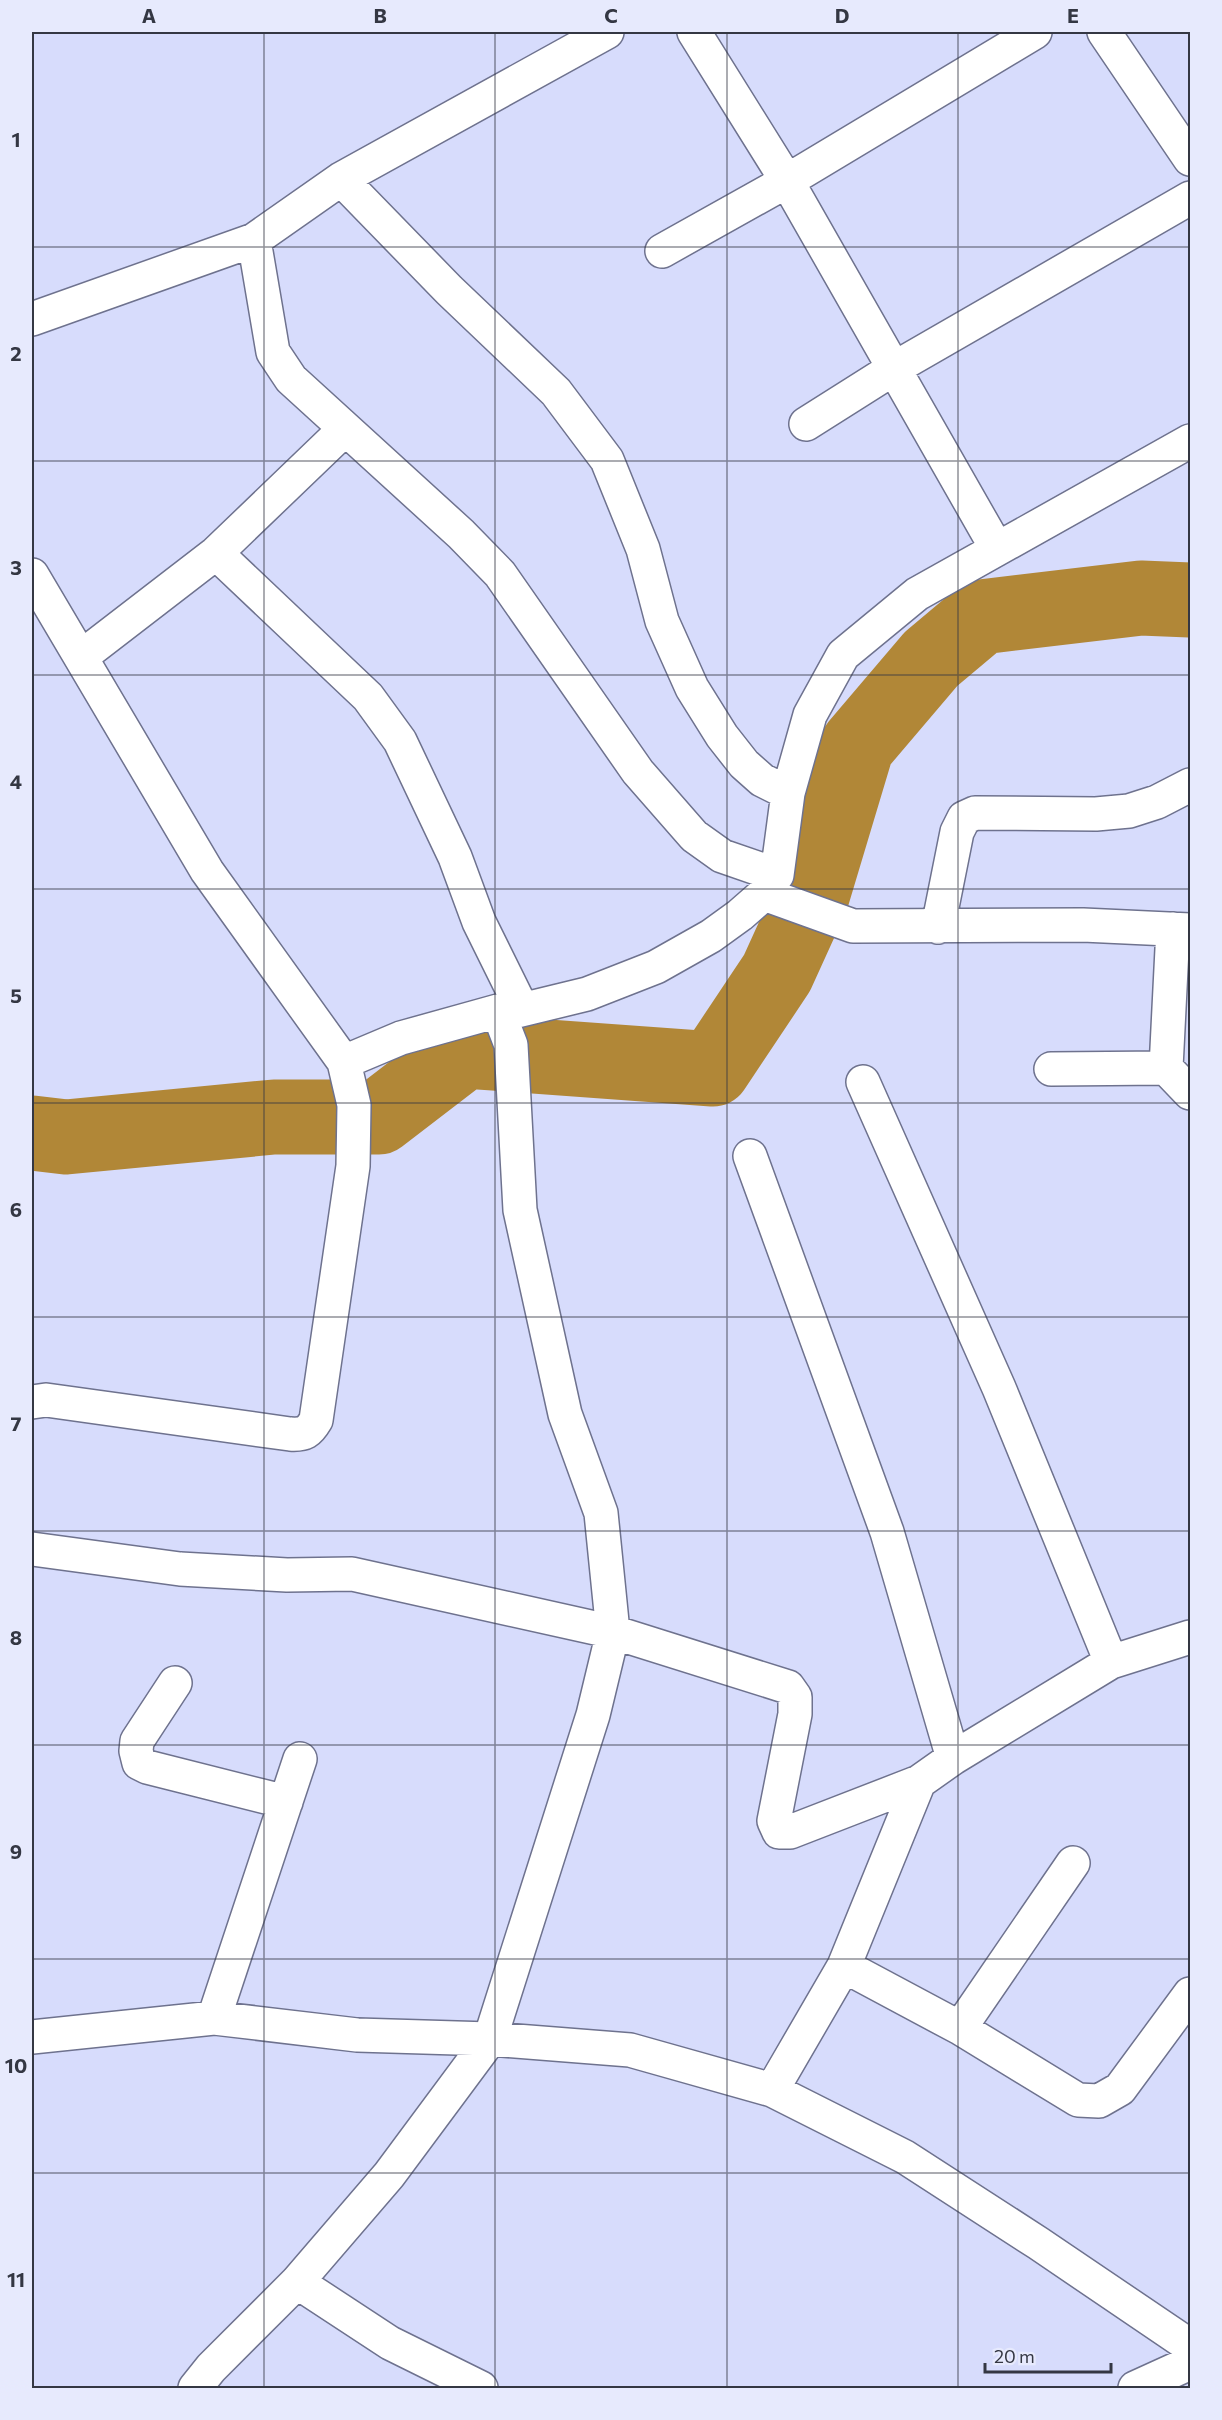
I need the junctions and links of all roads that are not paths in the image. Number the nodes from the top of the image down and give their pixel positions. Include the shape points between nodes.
1 (607, 32) edge
2 (694, 32) edge
3 (1035, 32) edge
4 (1108, 33) edge
5 (1191, 159) edge
6 (341, 178) junction
7 (787, 181) junction
8 (1191, 198) edge
9 (254, 240) junction
10 (662, 251) dead end
11 (32, 319) edge
12 (893, 369) junction
13 (807, 424) dead end
14 (345, 429) junction
15 (1191, 441) edge
16 (997, 549) junction
17 (216, 553) junction
18 (32, 575) edge
19 (81, 657) junction
20 (1191, 785) edge
21 (788, 794) junction
22 (775, 891) junction
23 (938, 927) junction
24 (1182, 930) edge
25 (510, 1010) junction
26 (344, 1062) junction
27 (1166, 1068) junction
28 (1051, 1069) dead end
29 (863, 1082) dead end
30 (1190, 1093) edge
31 (1191, 1104) edge
32 (750, 1156) dead end
33 (32, 1402) edge
34 (32, 1549) edge
35 (613, 1632) junction
36 (1191, 1637) edge
37 (1111, 1662) junction
38 (175, 1683) dead end
39 (953, 1758) junction
40 (300, 1759) dead end
41 (919, 1782) junction
42 (286, 1803) junction
43 (1073, 1863) dead end
44 (844, 1966) junction
45 (1191, 1994) edge
46 (214, 2018) junction
47 (960, 2028) junction
48 (32, 2037) edge
49 (490, 2039) junction
50 (772, 2090) junction
51 (297, 2282) junction
52 (1191, 2346) edge
53 (1191, 2362) edge
54 (195, 2388) edge
55 (481, 2388) edge
56 (1135, 2388) edge

1 - 6 street
2 - 7 street
3 - 7 street
4 - 5 street
6 - 9 street
6 - 21 street via 448,290 556,392 607,460 643,549 662,621 692,688 744,764 762,780
7 - 10 street
7 - 12 street
8 - 12 street
9 - 11 street
9 - 14 street via 273,352 291,379
12 - 13 street
12 - 16 street
14 - 17 street
14 - 22 street via 500,574 638,772 694,836
15 - 16 street
16 - 21 street via 917,594 843,655 810,715
17 - 19 street
17 - 25 street via 368,697 400,741 455,857
18 - 19 street
19 - 26 street via 207,871
20 - 23 street via 1130,811 975,813 964,818 957,832
21 - 22 street
22 - 23 street via 853,926
22 - 25 street via 711,936 656,966 587,994
23 - 24 street via 1083,925
24 - 27 street
25 - 26 street via 401,1038
25 - 35 street via 520,1210 565,1414 601,1513
26 - 33 street via 354,1105 353,1166 316,1420 309,1432 290,1434 46,1400
27 - 28 street
27 - 30 street
29 - 37 street via 999,1388
30 - 31 street
32 - 39 street via 887,1532
34 - 35 street via 180,1569 352,1574
35 - 41 street via 788,1687 795,1697 795,1714 774,1821 779,1832 790,1832
35 - 49 street via 593,1715
36 - 37 street
37 - 39 street
38 - 42 street via 137,1741 139,1763
39 - 41 street
40 - 42 street
41 - 44 street
42 - 46 street
43 - 47 street
44 - 47 street
44 - 50 street
45 - 47 street via 1120,2089 1099,2101 1078,2100
46 - 48 street
46 - 49 street via 357,2035
49 - 50 street via 630,2050
49 - 51 street via 389,2175
50 - 52 street via 905,2157
51 - 54 street
51 - 55 street via 390,2343
53 - 56 street

